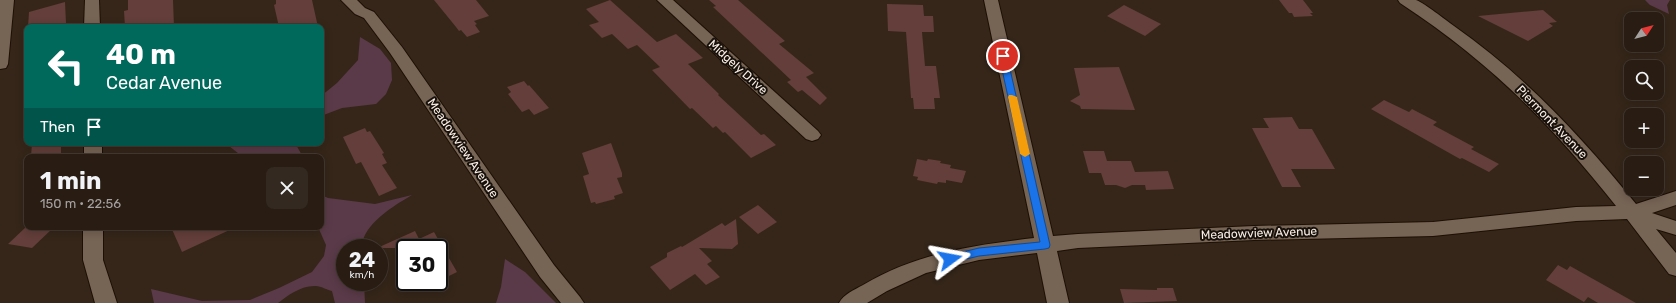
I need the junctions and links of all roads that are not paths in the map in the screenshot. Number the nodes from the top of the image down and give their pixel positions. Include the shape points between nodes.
1 (7, 0) edge
2 (92, 0) edge
3 (348, 0) edge
4 (664, 0) edge
5 (991, 0) edge
6 (1405, 0) edge
7 (92, 24) edge
8 (0, 64) edge
9 (812, 135) dead end
10 (1676, 198) edge
11 (1632, 212) junction
12 (1676, 228) edge
13 (93, 230) edge
14 (1045, 245) junction
15 (1676, 268) edge
16 (106, 303) edge
17 (573, 303) edge
18 (850, 303) edge
19 (1058, 303) edge

1 - 8 street
2 - 7 street
3 - 17 street, Meadowview Avenue via 369,15 396,50 547,271
4 - 9 street, Midgely Drive
5 - 14 street
6 - 11 street, Piermont Avenue via 1460,37 1507,75 1594,165
10 - 11 street, Meadowview Avenue
11 - 12 street
11 - 14 street, Meadowview Avenue via 1576,214 1434,229 1254,232
11 - 15 street, Piermont Avenue
13 - 16 street via 93,260
14 - 18 street, Meadowview Avenue via 979,252 921,266 880,284
14 - 19 street

